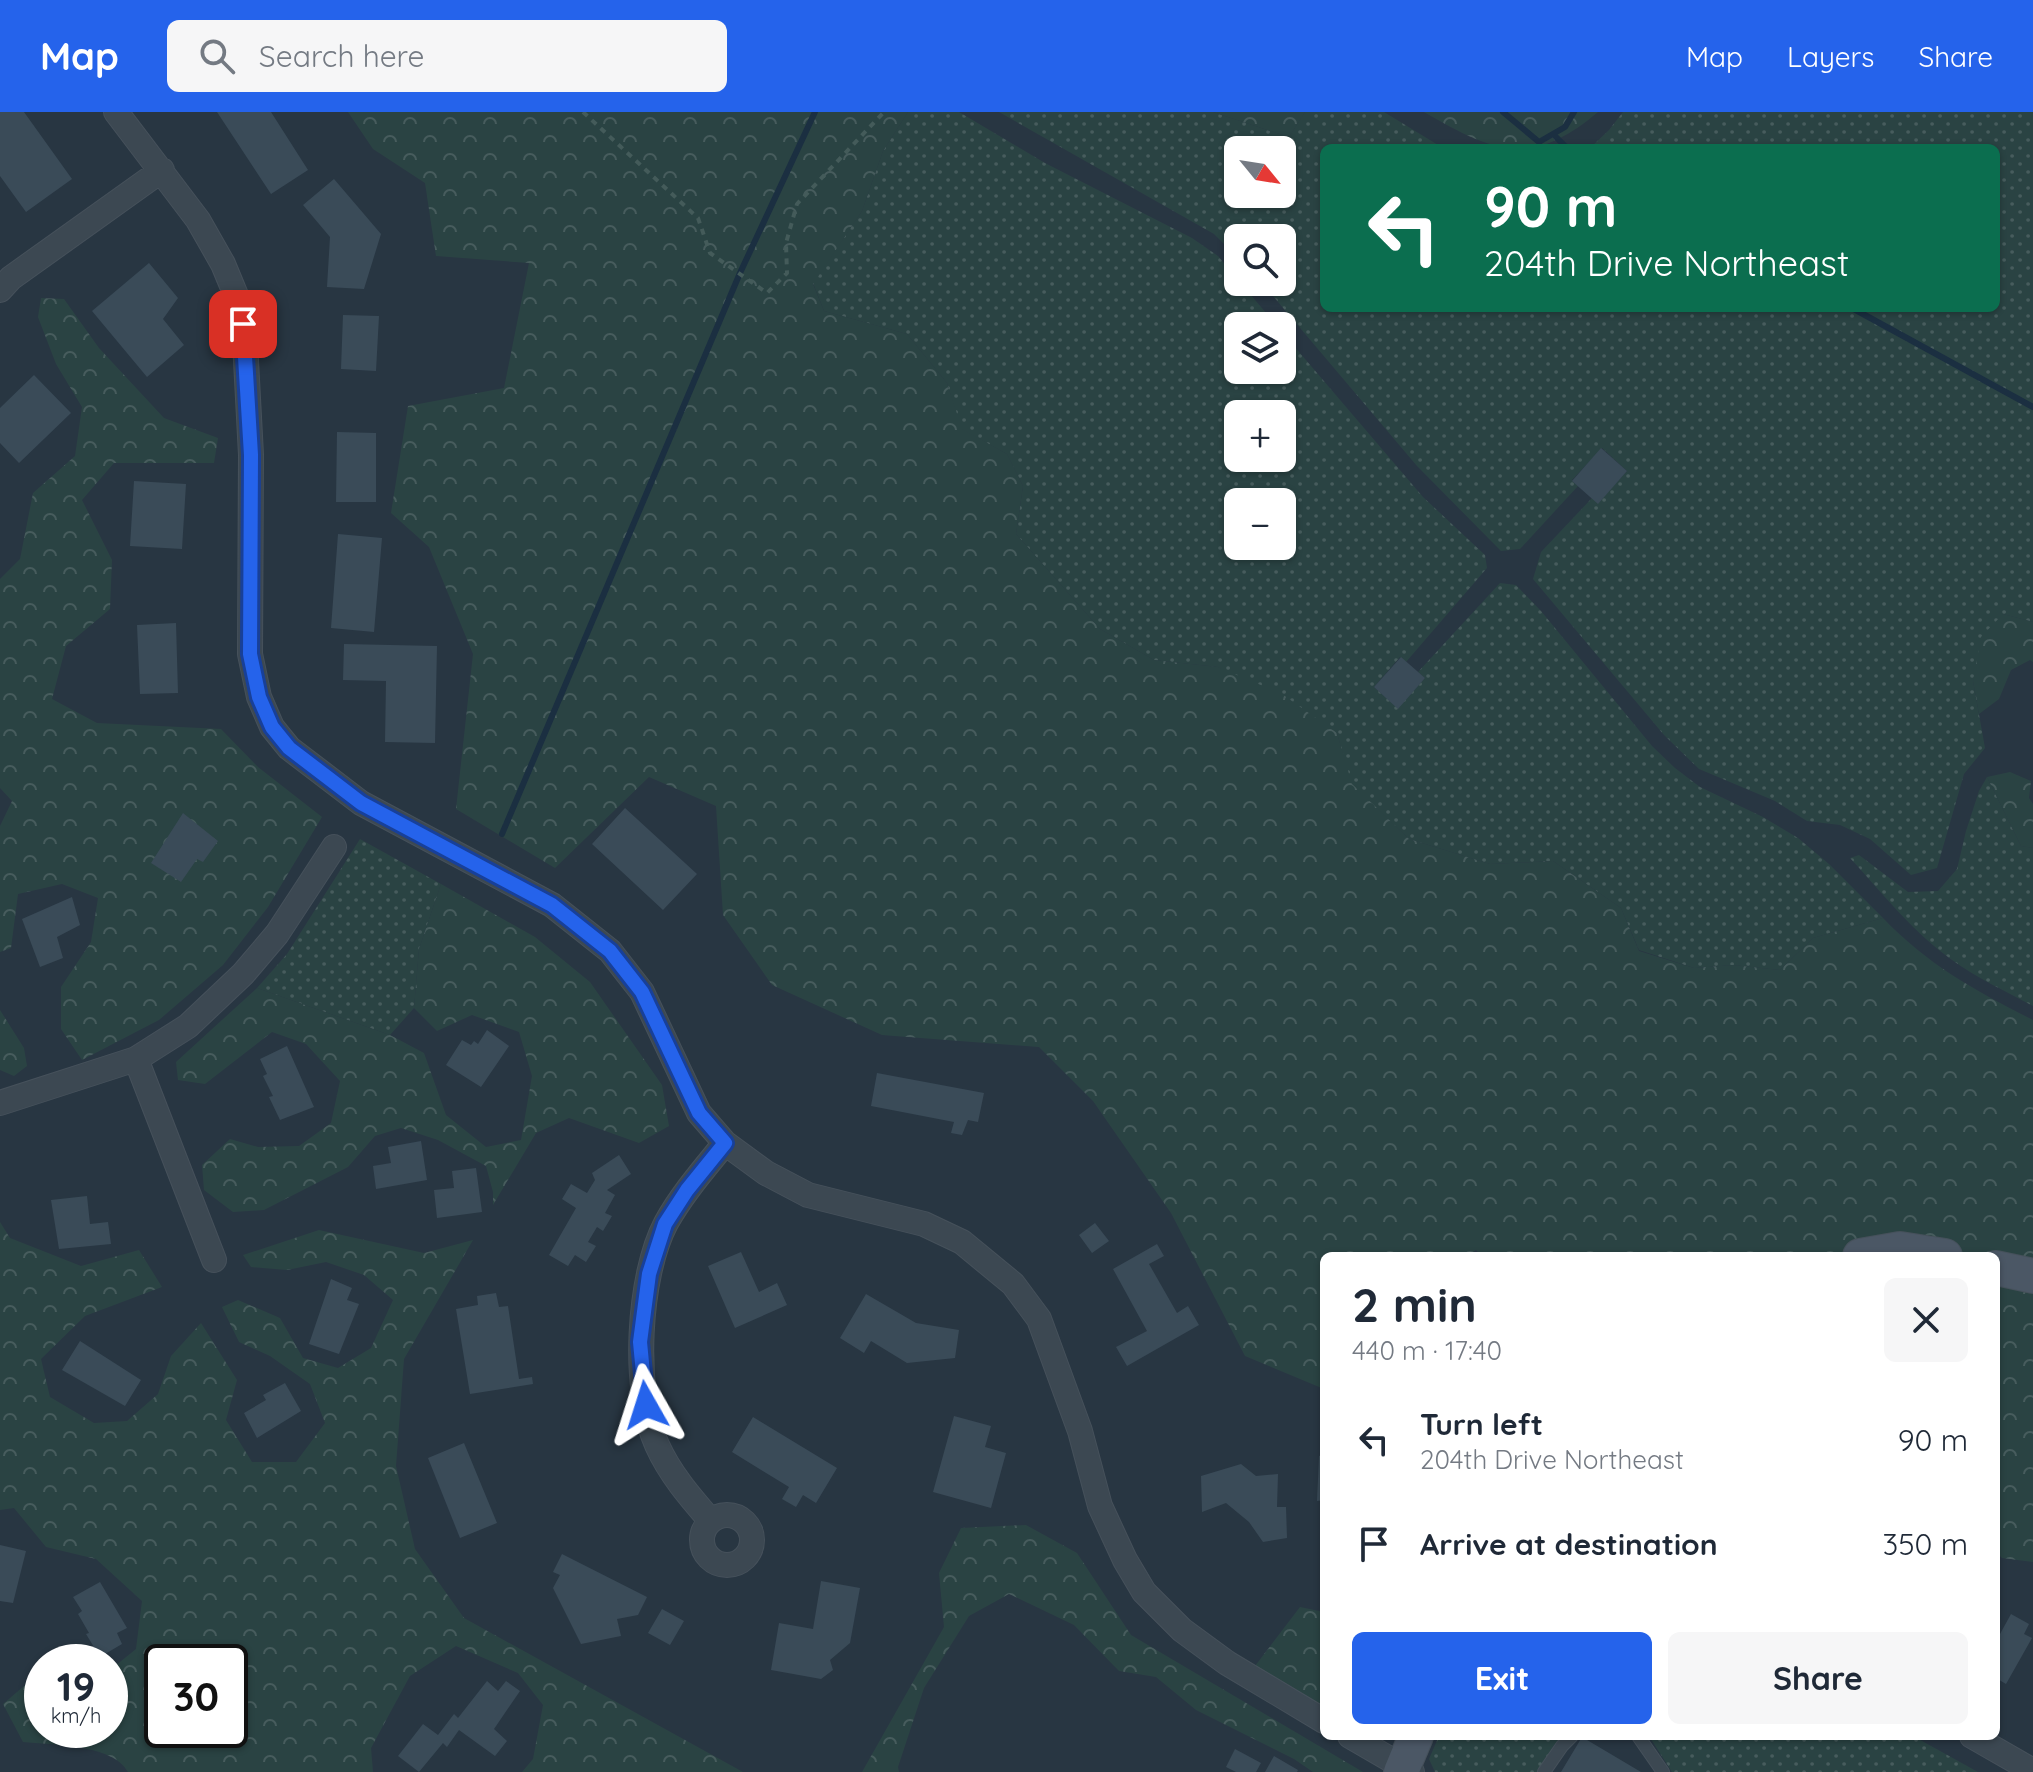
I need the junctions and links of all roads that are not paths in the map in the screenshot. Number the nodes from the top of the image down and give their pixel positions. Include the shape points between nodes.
1 (116, 112) edge
2 (162, 170) junction
3 (0, 290) edge
4 (334, 847) dead end
5 (136, 1059) junction
6 (0, 1103) edge
7 (725, 1143) junction
8 (1883, 1252) edge
9 (1919, 1252) edge
10 (214, 1260) dead end
11 (2000, 1269) edge
12 (2033, 1276) edge
13 (710, 1520) dead end
14 (1320, 1719) edge
15 (1356, 1740) edge
16 (1415, 1740) edge
17 (1568, 1740) edge
18 (1641, 1740) edge
19 (1979, 1740) edge
20 (1405, 1770) edge
21 (2033, 1771) edge
22 (1544, 1772) edge
23 (1663, 1772) edge

1 - 2 street
2 - 3 street
2 - 7 street via 198,220 240,305 251,455 250,654 272,727 289,748 361,803 552,905 610,951 642,992 699,1113
4 - 5 street via 277,934 243,974 188,1026
5 - 6 street
5 - 10 street
7 - 13 street via 665,1224 649,1274 640,1342 656,1443 679,1484
7 - 14 street via 808,1195 924,1224 962,1242 1013,1284 1039,1319 1080,1431 1100,1506 1144,1592 1182,1630 1227,1663
8 - 9 street
11 - 12 street
15 - 20 street
16 - 20 street
17 - 22 lane
18 - 23 lane
19 - 21 street

